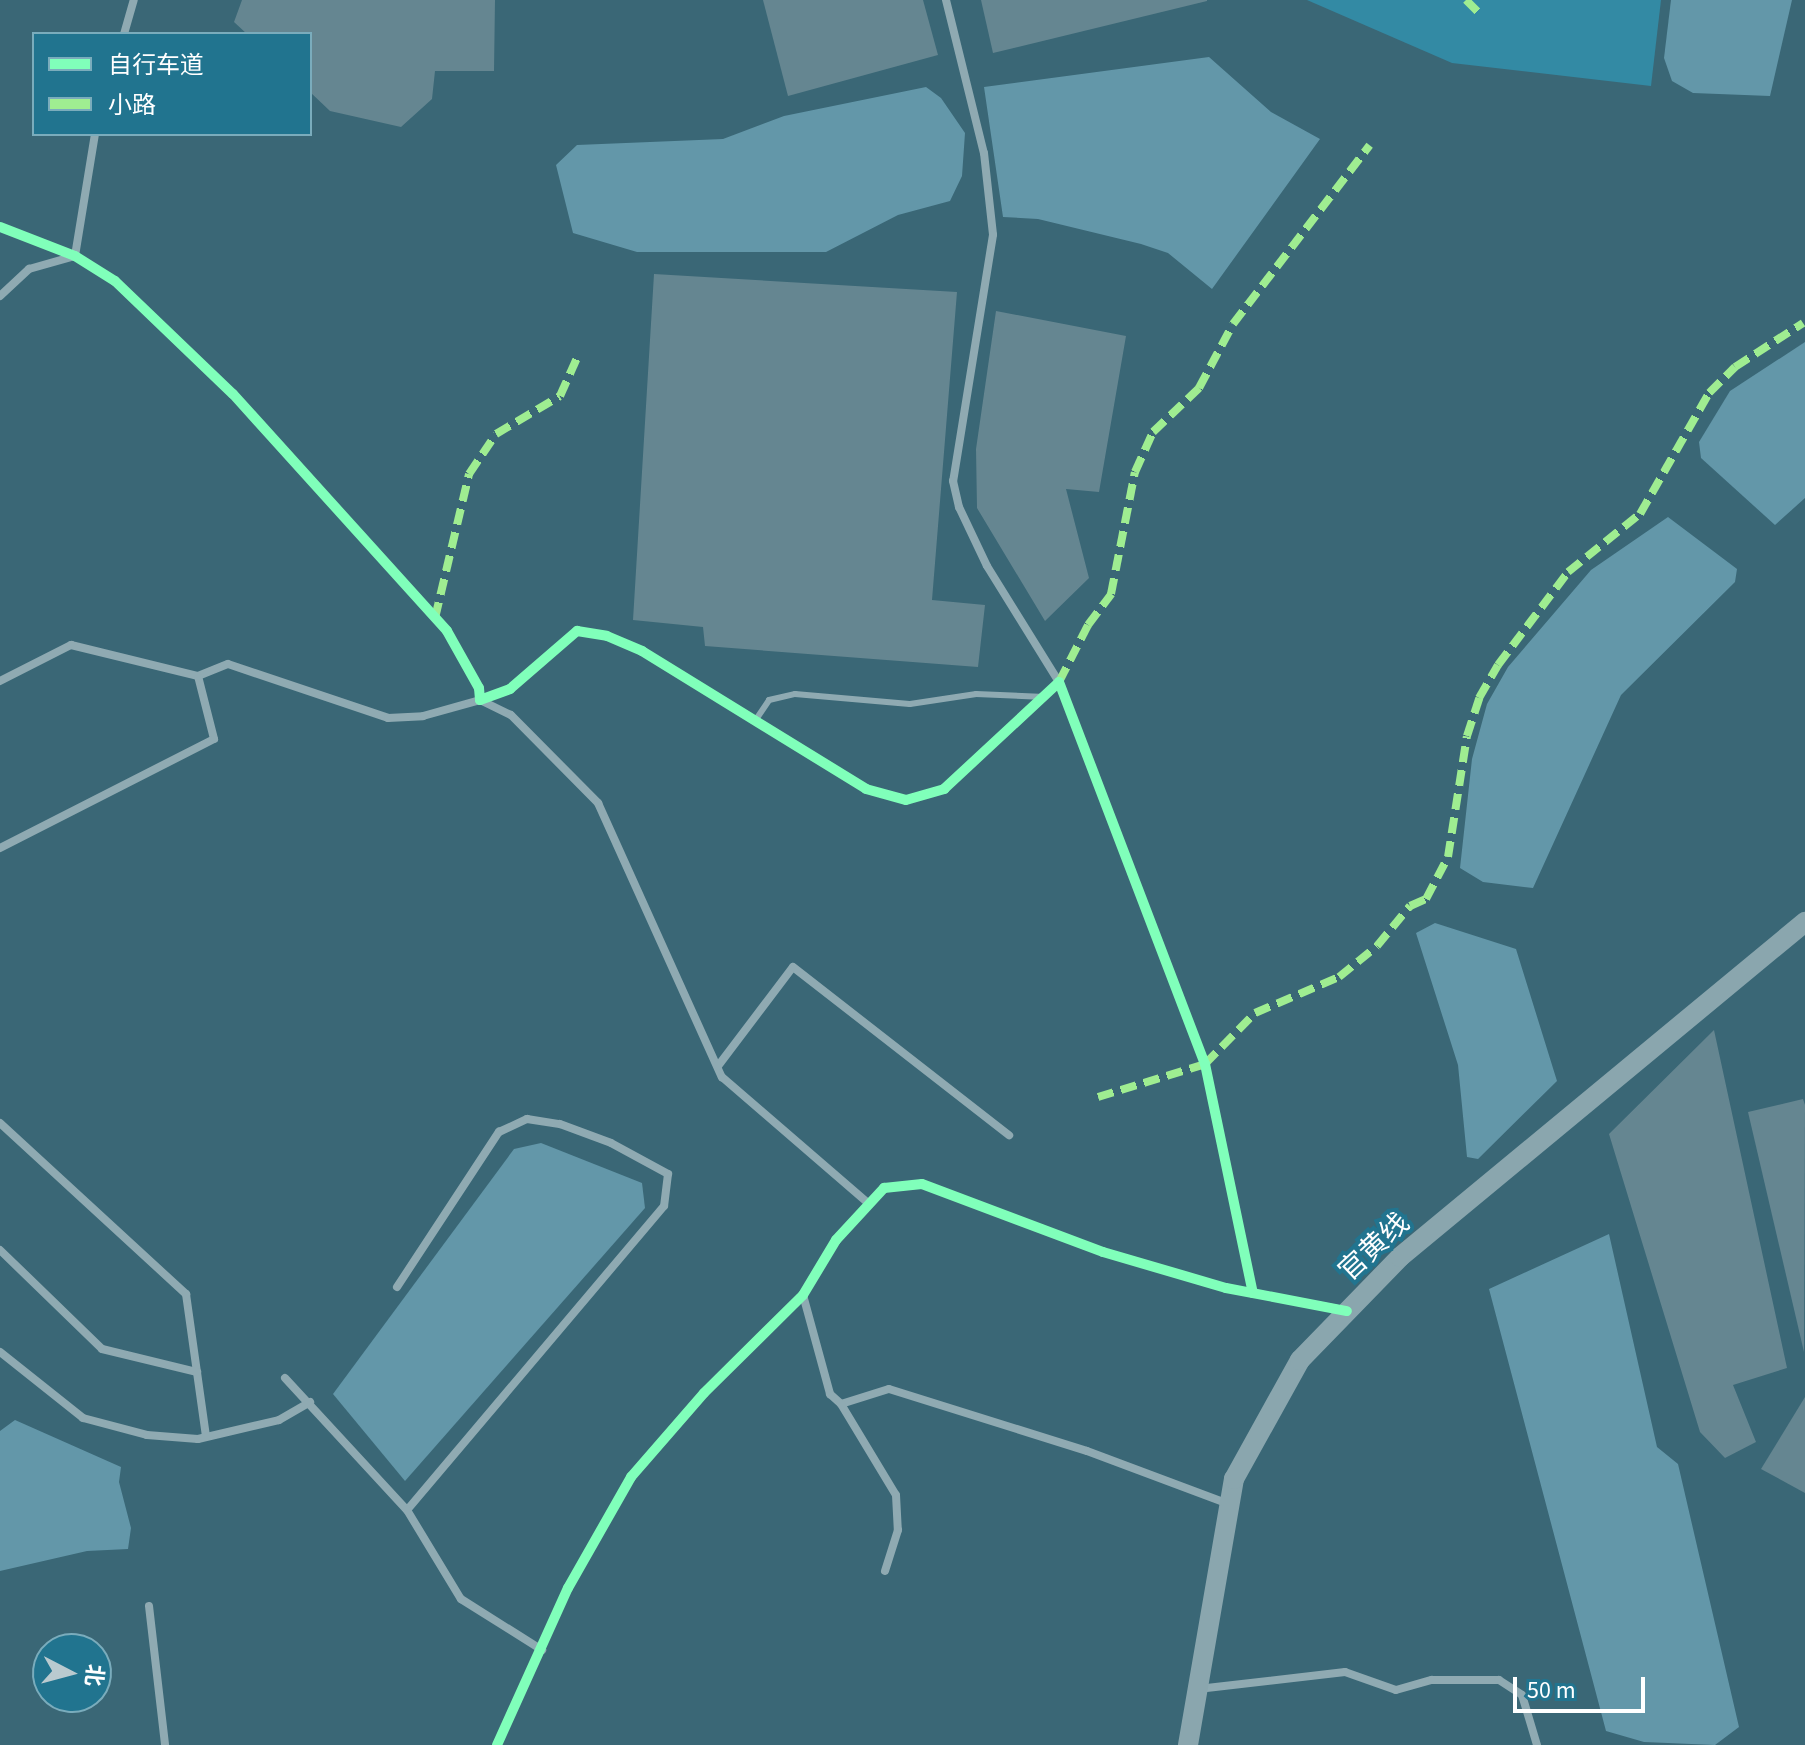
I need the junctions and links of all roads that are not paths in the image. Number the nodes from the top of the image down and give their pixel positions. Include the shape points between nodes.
1 (134, 0) edge
2 (946, 0) edge
3 (125, 32) edge
4 (95, 136) edge
5 (0, 227) edge
6 (75, 256) junction
7 (0, 296) edge
8 (198, 676) junction
9 (0, 681) edge
10 (1059, 682) junction
11 (1048, 697) junction
12 (480, 700) junction
13 (755, 721) junction
14 (0, 848) edge
15 (1805, 922) edge
16 (718, 1066) junction
17 (0, 1123) edge
18 (1009, 1135) dead end
19 (869, 1204) junction
20 (0, 1250) edge
21 (397, 1287) dead end
22 (1253, 1293) junction
23 (803, 1295) junction
24 (1347, 1311) junction
25 (0, 1352) edge
26 (197, 1372) junction
27 (285, 1378) dead end
28 (310, 1402) junction
29 (841, 1404) junction
30 (206, 1437) junction
31 (1229, 1504) junction
32 (407, 1510) junction
33 (885, 1571) dead end
34 (149, 1606) dead end
35 (542, 1650) junction
36 (1194, 1690) junction
37 (165, 1745) edge
38 (497, 1745) edge
39 (1188, 1745) edge
40 (1537, 1745) edge

1 - 3 street
2 - 10 street via 984,153 993,235 953,481 959,507 987,566
4 - 6 street
5 - 6 street
6 - 7 street via 29,269
6 - 12 street via 115,281 233,394 447,631 479,688
8 - 9 street via 71,645
8 - 12 street via 228,664 388,718 423,716
8 - 14 street via 214,739
10 - 11 street
10 - 22 street via 1205,1064
11 - 13 lane via 976,694 910,704 795,694 769,700
11 - 13 street via 944,789 906,800 866,789
12 - 13 street via 510,689 577,631 607,636 642,651
12 - 16 street via 511,715 598,803
15 - 24 street, 官黄线 via 1400,1257
16 - 18 street via 793,967
16 - 19 street via 722,1077
17 - 26 street via 186,1294
19 - 22 street via 884,1188 922,1184 1103,1252
19 - 23 street via 836,1240
20 - 26 street via 102,1349
21 - 32 street via 499,1132 527,1119 560,1124 611,1143 668,1174 664,1206
22 - 24 street
23 - 29 street via 830,1394
23 - 35 street via 704,1393 631,1477 568,1588
24 - 31 street, 官黄线 via 1300,1360 1234,1479
25 - 30 street via 83,1418 147,1435
26 - 30 street
27 - 28 street
28 - 30 street via 279,1420
28 - 32 street
29 - 31 street via 889,1389 1087,1451
29 - 33 street via 896,1495 898,1530
31 - 36 street, 官黄线
32 - 35 street via 461,1599
34 - 37 street
35 - 38 street
36 - 39 street, 官黄线
36 - 40 street via 1345,1672 1396,1690 1432,1680 1499,1680 1522,1695

